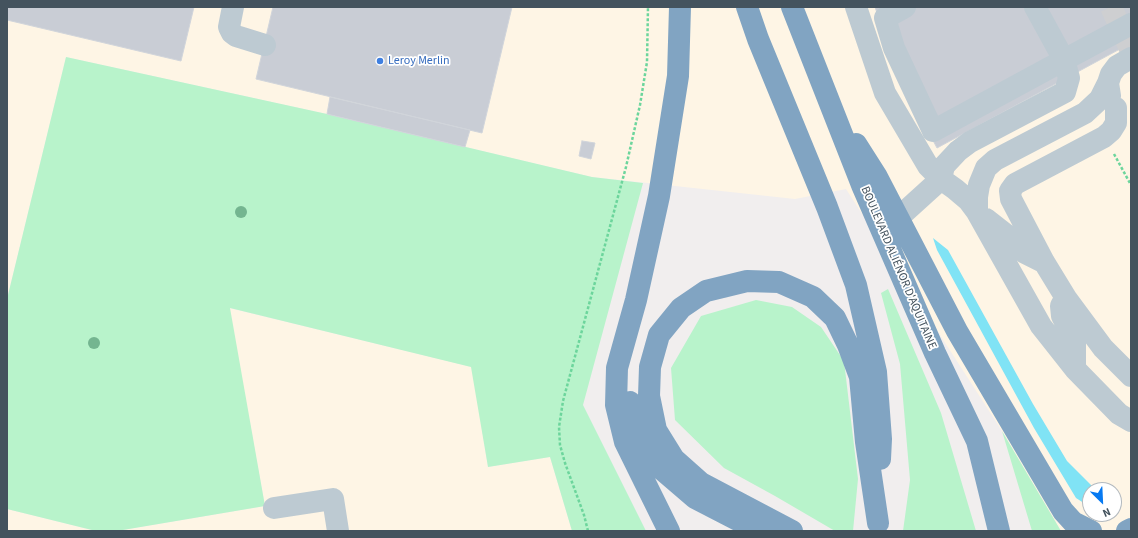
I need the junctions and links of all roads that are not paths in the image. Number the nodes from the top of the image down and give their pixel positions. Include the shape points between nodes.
1 (233, 7) edge
2 (680, 7) edge
3 (747, 7) edge
4 (792, 7) edge
5 (856, 7) edge
6 (905, 7) edge
7 (1035, 7) edge
8 (1131, 24) edge
9 (265, 45) dead end
10 (1131, 58) edge
11 (1064, 60) junction
12 (1108, 83) junction
13 (832, 108) junction
14 (1124, 112) edge
15 (941, 179) junction
16 (977, 212) junction
17 (898, 218) junction
18 (1044, 262) junction
19 (1066, 298) junction
20 (636, 300) junction
21 (1075, 369) junction
22 (1131, 376) edge
23 (1125, 417) edge
24 (1131, 433) edge
25 (978, 441) junction
26 (274, 508) dead end
27 (878, 527) edge
28 (1131, 529) edge
29 (1087, 530) edge
30 (338, 531) edge
31 (669, 531) edge
32 (759, 531) edge
33 (792, 531) edge
34 (999, 531) edge
35 (1015, 531) edge
36 (1127, 531) edge

1 - 9 street via 229,27 232,33
2 - 20 highway via 678,76 659,196
3 - 27 highway via 856,285 876,372 881,439
4 - 13 highway, BOULEVARD ALIÉNOR D'AQUITAINE
5 - 15 street via 884,93 928,166
6 - 11 street via 885,18 894,48 933,131
7 - 11 street
8 - 11 street
10 - 12 street via 1117,66
11 - 15 street via 1069,78 1065,92 970,142 944,166
12 - 14 street via 1111,101
12 - 16 street via 1100,99 1085,113 995,160 986,168 979,185
13 - 17 highway via 877,177
13 - 25 highway, BOULEVARD ALIÉNOR D'AQUITAINE via 862,185 935,354
14 - 18 street via 1104,137 1015,184 1010,191 1011,200
15 - 16 street via 964,196
15 - 17 street
16 - 18 street via 1025,253
16 - 21 street via 1041,326
17 - 29 highway via 957,331 1063,511 1073,522
18 - 19 street
19 - 21 street via 1061,306 1062,316 1075,341
19 - 22 street via 1104,348
20 - 31 highway via 617,368 616,405 625,442
20 - 32 highway via 628,368 629,402 640,437 660,468 695,498
21 - 23 street
23 - 24 street
25 - 34 highway, BOULEVARD ALIÉNOR D'AQUITAINE
25 - 35 highway
26 - 30 street via 333,499
27 - 33 highway via 860,377 835,318 813,297 779,282 746,281 706,291 681,308 659,335 650,367 649,396 656,430 674,459 702,483
28 - 36 highway

